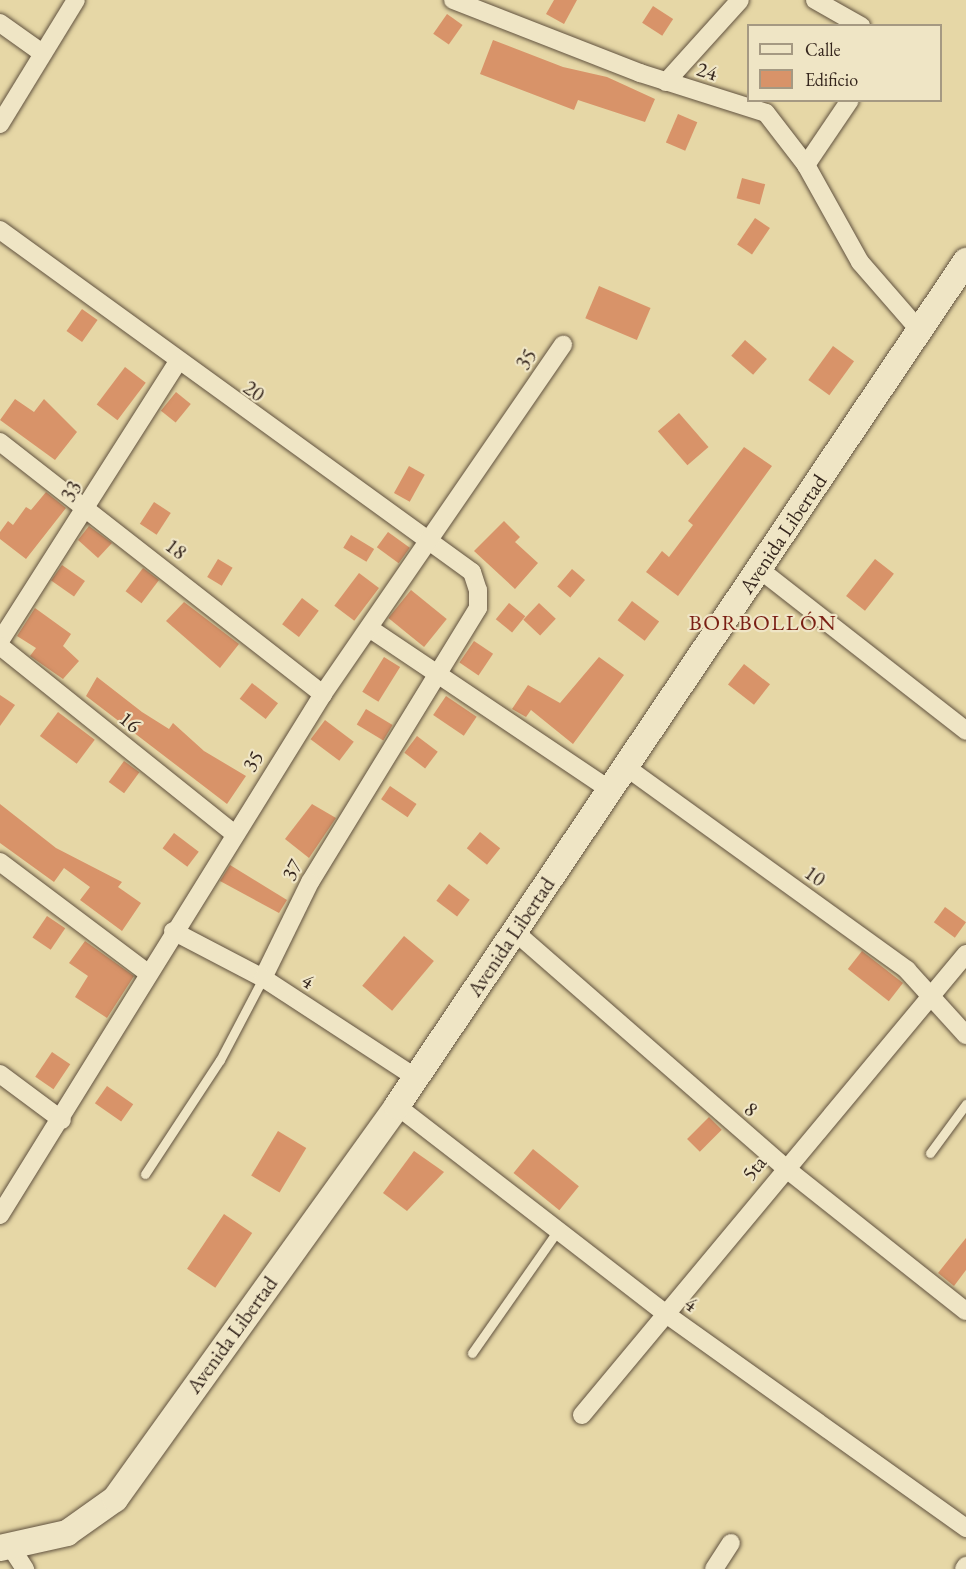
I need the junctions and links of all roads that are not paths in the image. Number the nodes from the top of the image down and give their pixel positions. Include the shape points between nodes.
1 (76, 0) edge
2 (453, 0) edge
3 (740, 0) edge
4 (815, 0) edge
5 (0, 23) edge
6 (857, 24) edge
7 (42, 53) junction
8 (666, 81) junction
9 (849, 102) edge
10 (0, 124) edge
11 (806, 165) junction
12 (0, 230) edge
13 (966, 261) edge
14 (920, 331) junction
15 (563, 345) dead end
16 (177, 363) junction
17 (0, 442) edge
18 (87, 508) junction
19 (427, 543) junction
20 (759, 569) junction
21 (478, 590) joint
22 (369, 628) junction
23 (0, 641) edge
24 (0, 646) edge
25 (438, 673) junction
26 (323, 694) junction
27 (966, 731) edge
28 (626, 767) junction
29 (610, 790) junction
30 (233, 833) junction
31 (0, 862) edge
32 (173, 931) junction
33 (515, 932) junction
34 (966, 954) edge
35 (148, 973) junction
36 (263, 978) junction
37 (932, 991) junction
38 (966, 1035) edge
39 (0, 1074) edge
40 (415, 1077) junction
41 (966, 1104) edge
42 (397, 1106) junction
43 (62, 1120) junction
44 (930, 1153) dead end
45 (784, 1167) junction
46 (145, 1174) dead end
47 (0, 1215) edge
48 (558, 1230) junction
49 (966, 1311) edge
50 (666, 1314) junction
51 (472, 1353) dead end
52 (582, 1415) dead end
53 (966, 1528) edge
54 (731, 1542) dead end
55 (11, 1559) edge
56 (714, 1569) edge

1 - 7 street
2 - 8 street, 24 via 499,22
3 - 8 street
4 - 6 street
5 - 7 street
7 - 10 street
8 - 11 street, 24 via 766,113
9 - 11 street
11 - 14 street, 24 via 860,262
12 - 16 street, 20
13 - 14 main road, Avenida Libertad
14 - 20 main road, Avenida Libertad
15 - 19 street, 35
16 - 18 street, 33
16 - 19 street, 20
17 - 18 street, 18
18 - 23 street, 33
18 - 26 street, 18
19 - 21 street, 20 via 472,572
19 - 22 street, 35
20 - 27 street
20 - 28 main road, Avenida Libertad
21 - 25 street, 37 via 478,608
22 - 25 street
22 - 26 street, 35
24 - 30 street, 16
25 - 29 street
25 - 36 street, 37 via 310,882
26 - 30 street, 35
28 - 29 main road, Avenida Libertad
28 - 37 street, 10
29 - 33 main road, Avenida Libertad
30 - 32 street, 35
31 - 35 street
32 - 35 street, 35
32 - 36 street, 4
33 - 40 main road, Avenida Libertad
33 - 45 street, 8
34 - 37 street, 5ta
35 - 43 street, 35
36 - 40 street, 4
36 - 46 lane, 37 via 220,1060
37 - 38 street, 10
37 - 45 street, 5ta
39 - 43 street
40 - 42 main road, Avenida Libertad
41 - 44 lane
42 - 48 street, 4
42 - 55 main road, Avenida Libertad via 115,1498 67,1533
43 - 47 street, 35
45 - 49 street, 8
45 - 50 street, 5ta
48 - 50 street, 4
48 - 51 lane
50 - 52 street, 5ta
50 - 53 street, 4
54 - 56 street

